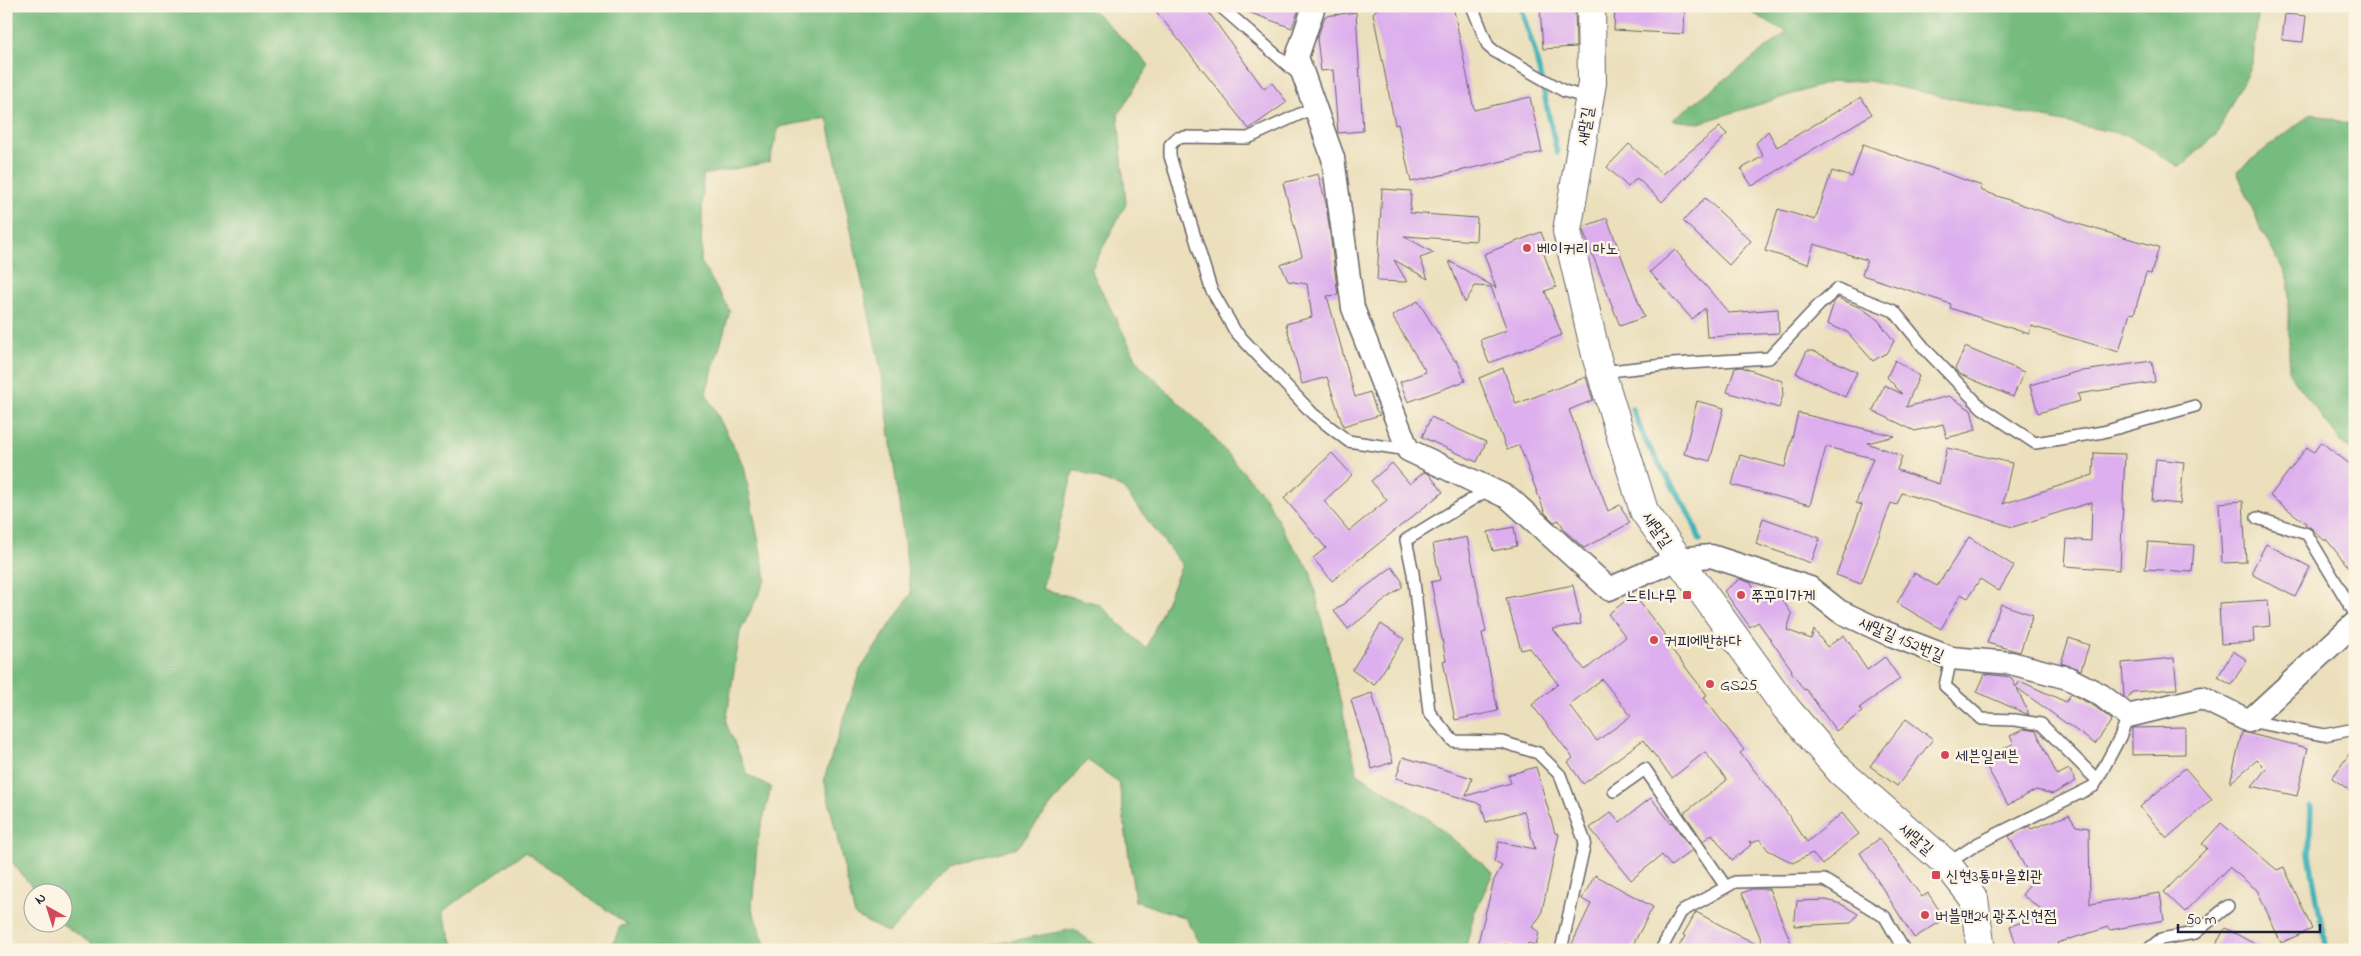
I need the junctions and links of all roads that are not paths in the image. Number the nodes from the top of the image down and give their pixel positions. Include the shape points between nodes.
1 (1220, 6) edge
2 (1314, 6) edge
3 (1472, 6) edge
4 (1591, 6) edge
5 (1304, 80) junction
6 (1576, 95) junction
7 (1315, 107) junction
8 (1601, 372) junction
9 (2195, 406) dead end
10 (1408, 450) junction
11 (1489, 488) junction
12 (2257, 518) dead end
13 (1678, 559) junction
14 (2355, 614) edge
15 (2355, 623) edge
16 (1951, 658) junction
17 (2128, 716) junction
18 (2249, 721) junction
19 (2355, 729) edge
20 (2097, 780) junction
21 (1614, 791) dead end
22 (1947, 864) junction
23 (1726, 887) junction
24 (2228, 906) dead end
25 (1561, 950) edge
26 (1661, 950) edge
27 (1904, 950) edge
28 (1981, 950) edge
29 (2148, 950) edge

1 - 5 lane
2 - 5 street via 1297,57
3 - 6 lane via 1488,46 1494,52
4 - 6 street, 새말길 via 1592,83
5 - 7 street
6 - 8 street, 새말길 via 1566,231
7 - 10 street via 1333,158 1353,308
7 - 10 lane via 1248,138 1177,138 1170,145 1170,156 1211,289 1235,331 1313,414 1348,441
8 - 9 lane via 1770,358 1837,289 1894,311 1926,350 1982,408 2035,443 2103,432
8 - 13 street, 새말길 via 1644,511
10 - 11 street
11 - 13 street, 새말길 152번길 via 1509,498 1609,589
11 - 25 lane via 1406,540 1413,573 1429,712 1453,741 1502,742 1538,753 1560,775 1585,842
12 - 14 lane via 2307,534
13 - 16 street, 새말길 152번길 via 1710,556 1810,588 1839,611
13 - 22 street, 새말길 via 1786,708 1841,772
15 - 18 street
16 - 17 street, 새말길 152번길 via 2010,663 2068,678 2101,695
16 - 20 lane via 1945,686 1982,719 2041,724
17 - 18 street via 2202,698
17 - 20 lane
18 - 19 lane via 2324,735
20 - 22 lane via 2094,786 1977,844
21 - 23 lane via 1645,769
22 - 28 street, 새말길 via 1974,899
23 - 26 lane via 1681,912
23 - 27 lane via 1736,882 1824,880 1885,918
24 - 29 lane via 2195,933 2161,939

